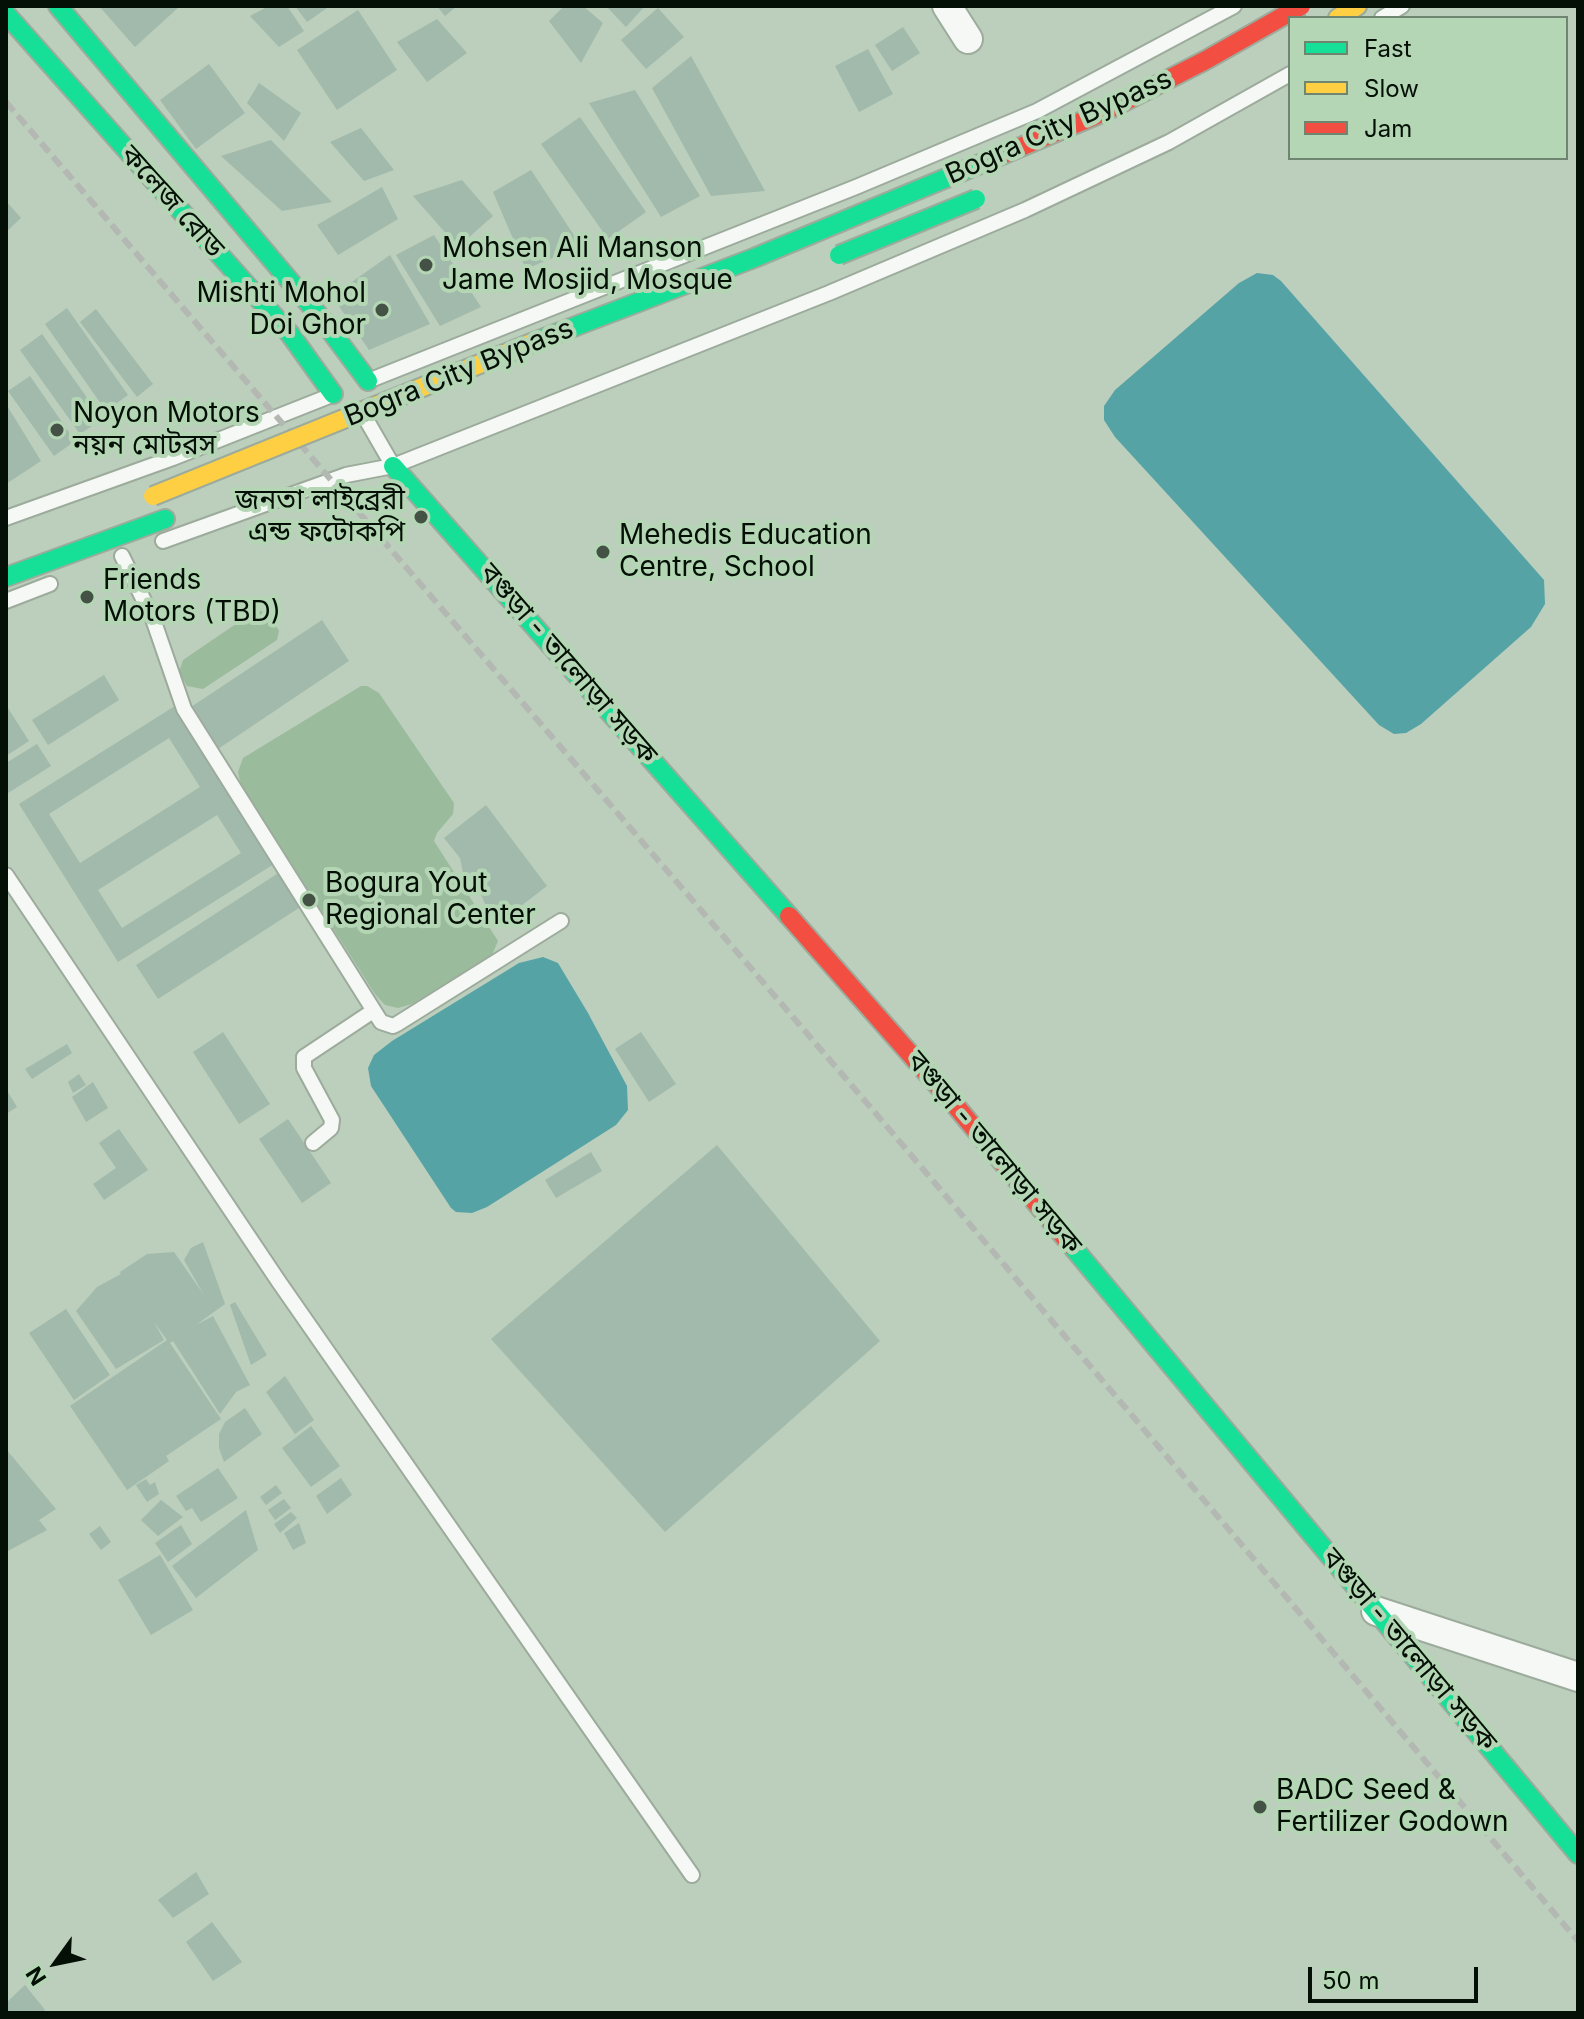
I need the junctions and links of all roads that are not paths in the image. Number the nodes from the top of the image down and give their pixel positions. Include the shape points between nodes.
1 (58, 6) edge
2 (947, 6) edge
3 (1234, 6) edge
4 (1301, 6) edge
5 (6, 14) edge
6 (968, 39) dead end
7 (1288, 75) edge
8 (988, 194) dead end
9 (820, 263) dead end
10 (368, 381) junction
11 (333, 394) junction
12 (356, 401) dead end
13 (395, 427) dead end
14 (352, 444) dead end
15 (393, 466) junction
16 (138, 501) dead end
17 (180, 513) dead end
18 (6, 518) edge
19 (151, 545) dead end
20 (137, 551) dead end
21 (122, 556) junction
22 (107, 562) dead end
23 (6, 577) edge
24 (64, 579) dead end
25 (6, 601) edge
26 (6, 875) edge
27 (561, 921) dead end
28 (373, 1011) junction
29 (313, 1143) dead end
30 (1376, 1611) junction
31 (1578, 1677) edge
32 (1578, 1854) edge
33 (692, 1875) dead end

1 - 10 main road, কলেজ রোড
2 - 6 street
3 - 10 lane via 1037,111
4 - 16 main road, Bogra City Bypass, bridge via 1104,112 754,258
5 - 11 main road, কলেজ রোড via 290,334
7 - 15 lane via 1169,142 1025,210
8 - 9 main road, Bogra City Bypass, bridge
10 - 11 lane
11 - 18 lane
12 - 15 lane
13 - 14 main road, Bogra City Bypass
15 - 19 lane via 346,475
15 - 30 main road, বগুড়া - তালোড়া সড়ক via 955,1105
17 - 23 main road
20 - 21 lane
21 - 22 lane
21 - 28 lane via 153,619 184,709
24 - 25 lane
26 - 33 lane via 279,1282
27 - 28 lane via 393,1026
28 - 29 lane via 304,1057 304,1068 332,1120 331,1128
30 - 31 street
30 - 32 main road, বগুড়া - তালোড়া সড়ক

